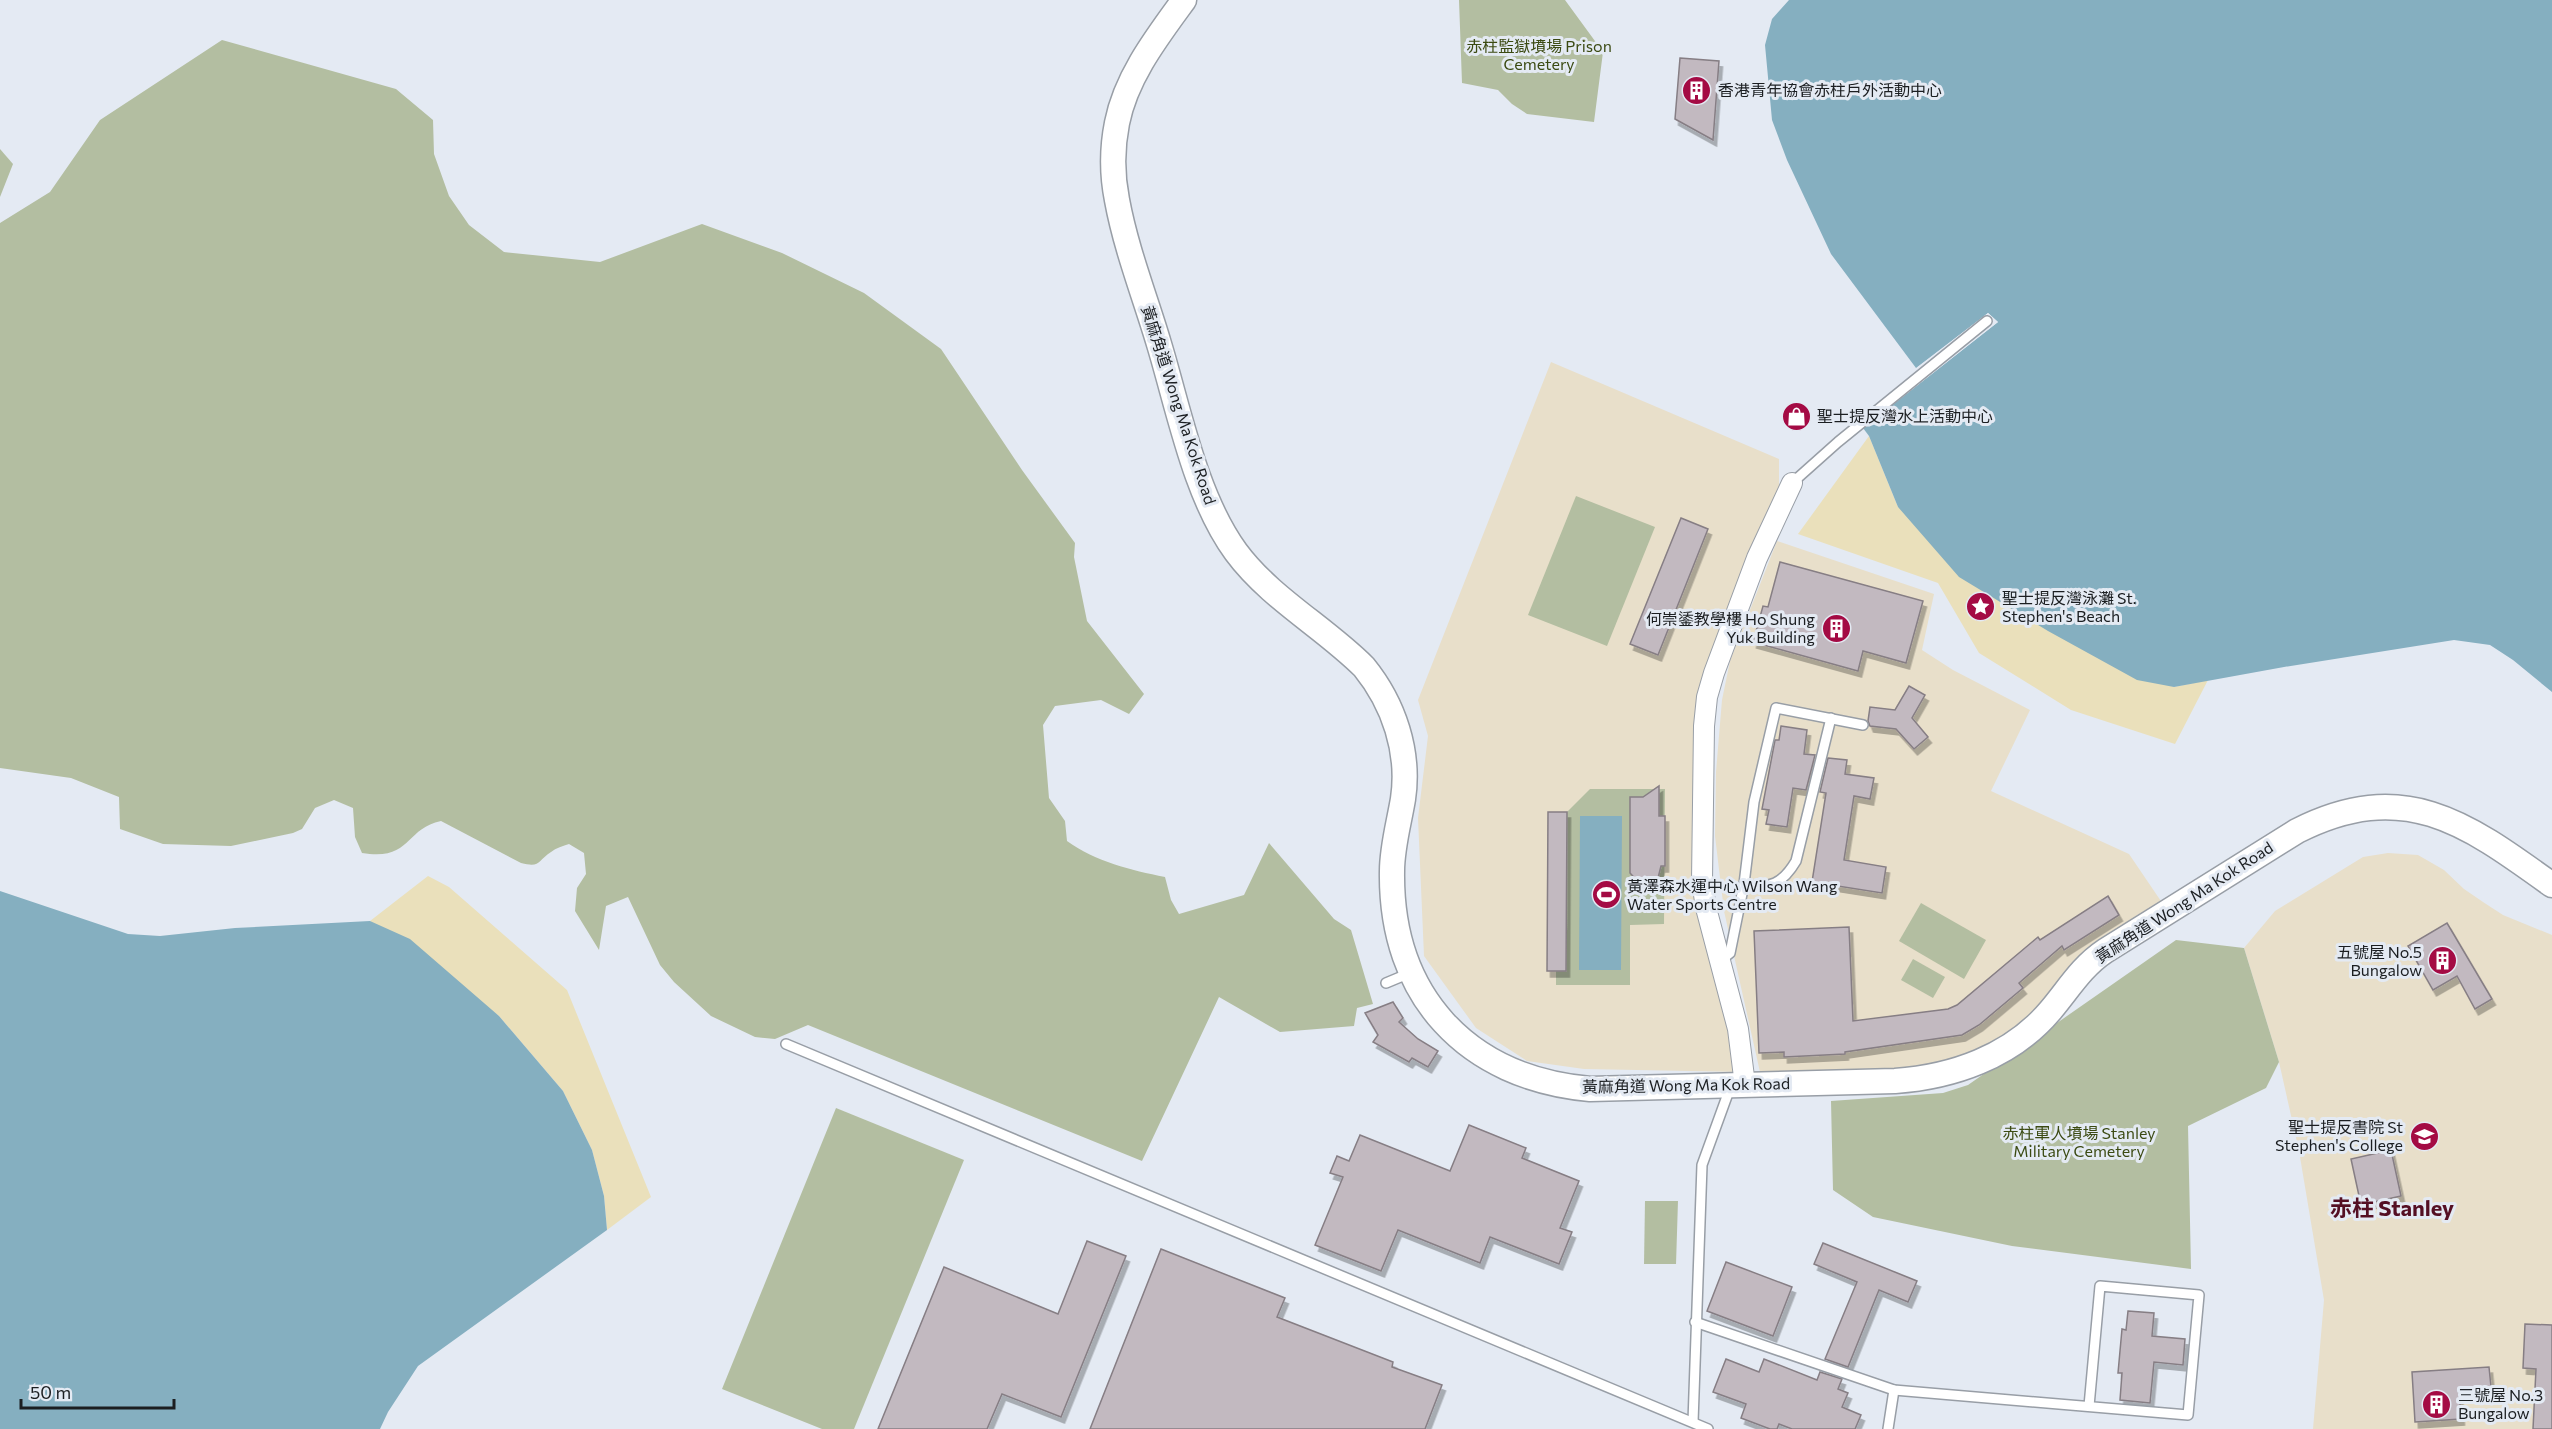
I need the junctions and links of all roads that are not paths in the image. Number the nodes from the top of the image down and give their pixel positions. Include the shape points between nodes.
1 (1184, 0) edge
2 (1987, 321) dead end
3 (1792, 483) joint
4 (1831, 718) junction
5 (1863, 725) dead end
6 (1744, 884) junction
7 (2552, 885) edge
8 (1720, 962) junction
9 (1410, 973) junction
10 (1386, 983) dead end
11 (786, 1044) dead end
12 (1738, 1085) junction
13 (1695, 1322) junction
14 (1894, 1390) junction
15 (2089, 1407) junction
16 (1693, 1422) junction
17 (1708, 1429) edge
18 (1888, 1429) edge

1 - 9 street, 黃麻角道 Wong Ma Kok Road via 1140,66 1120,108 1114,153 1116,199 1197,472 1220,526 1260,578 1364,667 1393,715 1402,750 1404,783 1392,856 1393,911
2 - 3 lane
3 - 8 street via 1756,558 1706,703 1701,870
4 - 5 lane
4 - 6 lane via 1796,861 1789,874 1777,882 1760,888
4 - 6 lane via 1776,708 1754,802
6 - 8 lane via 1730,953
7 - 12 street, 黃麻角道 Wong Ma Kok Road via 2484,837 2442,817 2390,807 2348,812 2289,836 2105,951 2085,967 2038,1024 1987,1059 1916,1080
8 - 12 street via 1738,1029
9 - 10 lane
9 - 12 street, 黃麻角道 Wong Ma Kok Road via 1453,1032 1487,1058 1528,1078 1590,1089
11 - 16 lane
12 - 13 lane via 1702,1165
13 - 14 lane
13 - 16 lane
14 - 15 lane
14 - 18 lane
15 - 15 lane via 2100,1286 2199,1295 2188,1415
16 - 17 lane

